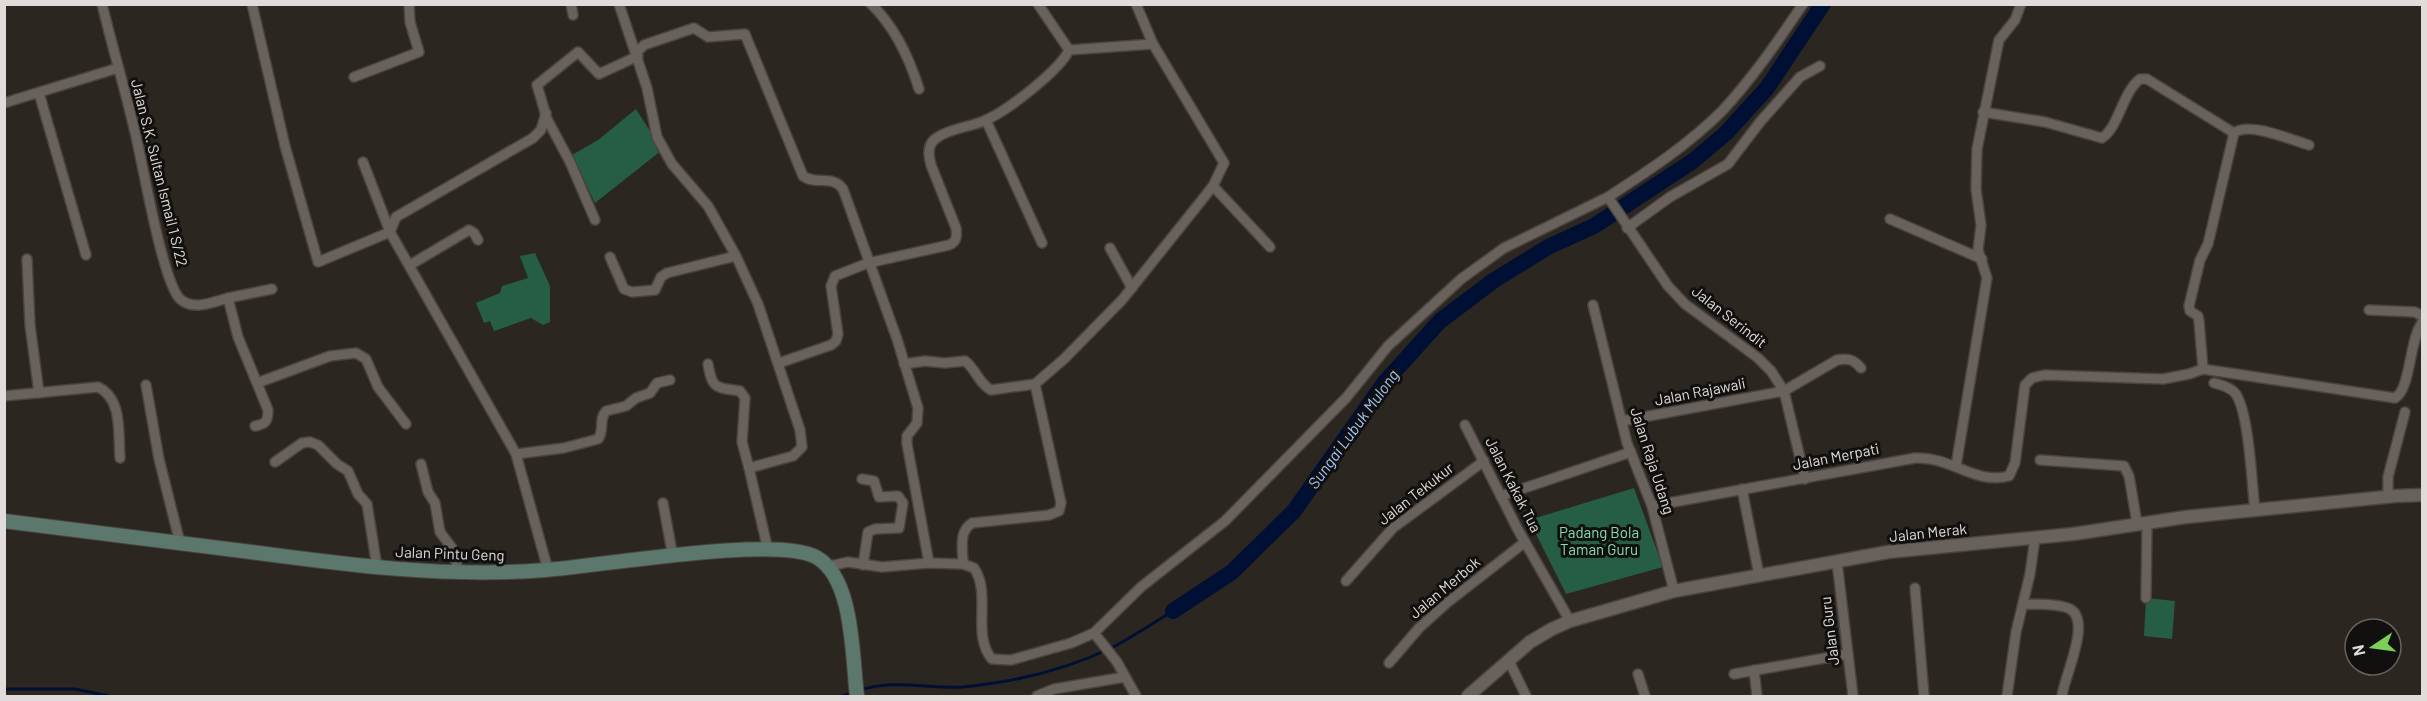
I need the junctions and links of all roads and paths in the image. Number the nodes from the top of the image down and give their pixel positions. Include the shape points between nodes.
1 (102, 4) edge
2 (252, 4) edge
3 (409, 4) edge
4 (571, 4) edge
5 (619, 4) edge
6 (871, 4) edge
7 (1038, 4) edge
8 (1136, 4) edge
9 (1803, 4) edge
10 (2021, 4) edge
11 (573, 15) dead end
12 (1153, 44) junction
13 (1069, 50) junction
14 (637, 54) junction
15 (1820, 66) dead end
16 (118, 68) junction
17 (354, 77) dead end
18 (919, 89) dead end
19 (39, 93) junction
20 (4, 103) edge
21 (1983, 112) junction
22 (546, 113) junction
23 (986, 120) junction
24 (2234, 133) junction
25 (2309, 145) dead end
26 (363, 162) dead end
27 (1213, 186) junction
28 (1609, 198) junction
29 (1890, 219) dead end
30 (595, 220) dead end
31 (1626, 225) junction
32 (390, 232) junction
33 (478, 240) dead end
34 (1042, 243) dead end
35 (1270, 247) dead end
36 (1110, 248) dead end
37 (86, 255) dead end
38 (736, 256) junction
39 (610, 257) dead end
40 (27, 259) dead end
41 (1982, 259) junction
42 (868, 263) junction
43 (411, 266) junction
44 (1132, 288) junction
45 (272, 289) dead end
46 (228, 298) junction
47 (1593, 305) dead end
48 (2368, 310) dead end
49 (2422, 316) edge
50 (2422, 323) edge
51 (779, 363) junction
52 (708, 364) dead end
53 (904, 364) junction
54 (1861, 368) dead end
55 (2203, 369) junction
56 (670, 380) dead end
57 (257, 383) junction
58 (2214, 383) dead end
59 (1035, 384) junction
60 (146, 385) dead end
61 (1784, 391) junction
62 (39, 393) junction
63 (4, 396) edge
64 (2405, 412) dead end
65 (1622, 422) junction
66 (406, 424) dead end
67 (1465, 425) dead end
68 (255, 426) dead end
69 (1631, 452) junction
70 (516, 454) junction
71 (120, 458) dead end
72 (2040, 460) dead end
73 (1484, 461) junction
74 (275, 462) dead end
75 (421, 464) dead end
76 (1956, 466) junction
77 (749, 468) junction
78 (862, 479) dead end
79 (1805, 479) junction
80 (1742, 489) junction
81 (2422, 495) edge
82 (1501, 496) junction
83 (2388, 496) junction
84 (663, 503) dead end
85 (1652, 506) junction
86 (2255, 511) junction
87 (4, 521) edge
88 (2142, 523) junction
89 (2035, 538) junction
90 (1525, 542) junction
91 (180, 543) junction
92 (768, 550) junction
93 (673, 557) junction
94 (1837, 562) junction
95 (929, 563) junction
96 (963, 564) junction
97 (863, 565) junction
98 (830, 566) junction
99 (377, 567) junction
100 (548, 570) junction
101 (459, 573) junction
102 (1759, 575) junction
103 (1346, 580) dead end
104 (1915, 588) dead end
105 (1674, 591) junction
106 (2146, 598) dead end
107 (2024, 604) junction
108 (1570, 621) junction
109 (1094, 633) junction
110 (1848, 654) junction
111 (1509, 662) junction
112 (1389, 663) dead end
113 (1754, 670) junction
114 (1638, 674) dead end
115 (1734, 674) dead end
116 (1125, 677) junction
117 (857, 696) edge
118 (1037, 696) edge
119 (1136, 696) edge
120 (1468, 696) edge
121 (1526, 696) edge
122 (1645, 696) edge
123 (1757, 696) edge
124 (1853, 696) edge
125 (1924, 696) edge
126 (2007, 696) edge
127 (2062, 696) edge

1 - 16 street, Jalan S.K. Sultan Ismail 1 S/22
2 - 32 street via 282,134 318,262
3 - 17 street via 419,52
4 - 11 street
5 - 14 street
6 - 18 street via 905,50
7 - 13 street
8 - 12 street
9 - 28 street via 1769,54 1722,111 1669,156
10 - 21 street via 2015,20 1999,40
12 - 13 street
12 - 27 street via 1224,163
13 - 23 street via 1052,71 1013,104
14 - 22 street via 599,74 578,52 537,85
14 - 38 street via 657,137 672,164 708,206
14 - 42 street via 644,45 694,28 708,37 745,34 800,171 808,180 838,182
15 - 31 street via 1800,77 1728,164
16 - 19 street
16 - 46 street, Jalan S.K. Sultan Ismail 1 S/22 via 173,288 179,298 196,306
19 - 20 street
19 - 37 street
21 - 24 street via 2045,122 2102,138 2108,134 2135,83 2147,79
21 - 41 street via 1976,189 1981,225 1978,249
22 - 30 street
22 - 32 street via 542,128 533,138 396,217
23 - 34 street
23 - 42 street via 937,137 930,145 931,165 956,228 954,242
24 - 25 street via 2245,128 2258,130
24 - 55 street via 2189,306 2198,316
26 - 32 street
27 - 35 street
27 - 44 street
28 - 31 street, Jalan Serindit
28 - 109 street via 1504,248 1461,279 1388,345 1346,398 1225,521 1141,587
29 - 41 street
31 - 61 street, Jalan Serindit via 1685,304 1758,358
32 - 43 street
33 - 43 street via 469,230
36 - 44 street
38 - 39 street via 665,274 657,288 649,292 624,289
38 - 51 street
40 - 62 street
41 - 76 street via 1987,278
42 - 51 street via 835,276 831,282 836,341
42 - 53 street
43 - 70 street
44 - 59 street via 1081,343
45 - 46 street
46 - 57 street via 238,337
47 - 65 street, Jalan Raja Udang
48 - 49 street via 2415,312
50 - 55 street via 2414,339 2403,390 2395,398
51 - 77 street via 802,447 793,456
52 - 77 street via 714,385 740,391 745,398 742,442
53 - 59 street via 965,361 991,390
53 - 95 street via 918,408 917,423 907,435 907,444
54 - 61 street, Jalan Rajawali via 1851,359 1837,360
55 - 76 street, Jalan Merpati via 2163,379 2044,375 2032,378 2025,386 2015,463 2009,476 1989,479
56 - 70 street via 657,383 650,393 626,406 606,411 598,439
57 - 66 street via 330,356 356,353 367,361 378,387
57 - 68 street via 268,419
58 - 86 street via 2235,393 2239,402
59 - 96 street via 1061,507 1049,515 972,523 962,536
60 - 91 street
61 - 65 street, Jalan Rajawali
61 - 79 street, Jalan Serindit
62 - 63 street
62 - 71 street via 98,387 107,392 116,410
64 - 83 street via 2388,477
65 - 69 street, Jalan Raja Udang
67 - 73 street, Jalan Kakak Tua
69 - 82 street
69 - 85 street, Jalan Raja Udang
70 - 100 street
72 - 88 street via 2124,466
73 - 82 street, Jalan Kakak Tua
73 - 103 street, Jalan Tekukur via 1394,528
74 - 99 street via 310,442 348,471 367,504
75 - 101 street via 440,532 452,548
76 - 79 street, Jalan Merpati via 1941,460 1915,458
77 - 92 street
78 - 97 street via 874,481 879,497 898,496 903,503 899,528 868,532
79 - 80 street, Jalan Merpati
80 - 85 street, Jalan Merpati
80 - 102 street
81 - 83 street, Jalan Merak
82 - 90 street, Jalan Kakak Tua
83 - 86 street, Jalan Merak
84 - 93 street
85 - 105 street, Jalan Raja Udang
86 - 88 street, Jalan Merak
87 - 91 main road, Jalan Pintu Geng
88 - 89 street, Jalan Merak
88 - 106 street
89 - 94 street, Jalan Merak via 1888,552
89 - 107 street
90 - 108 street, Jalan Kakak Tua
90 - 112 street, Jalan Merbok via 1448,602
91 - 99 main road, Jalan Pintu Geng
92 - 93 main road, Jalan Pintu Geng
92 - 98 main road, Jalan Pintu Geng via 802,551
93 - 100 main road, Jalan Pintu Geng
94 - 102 street, Jalan Merak
94 - 110 street, Jalan Guru
95 - 96 street
95 - 97 street
96 - 109 street via 978,574 984,642 992,659 1011,660
97 - 98 street via 848,562
98 - 117 main road via 843,593
99 - 101 main road, Jalan Pintu Geng
100 - 101 main road, Jalan Pintu Geng
102 - 105 street, Jalan Merak
104 - 125 street
105 - 108 street, Jalan Merak
107 - 126 street
107 - 127 street via 2065,607 2076,617 2076,646
108 - 111 street, Jalan Merak via 1530,642
109 - 116 street
110 - 113 street
110 - 124 street, Jalan Guru
111 - 120 street, Jalan Merak
111 - 121 street
113 - 115 street
113 - 123 street
114 - 122 street
116 - 118 street via 1054,689
116 - 119 street

